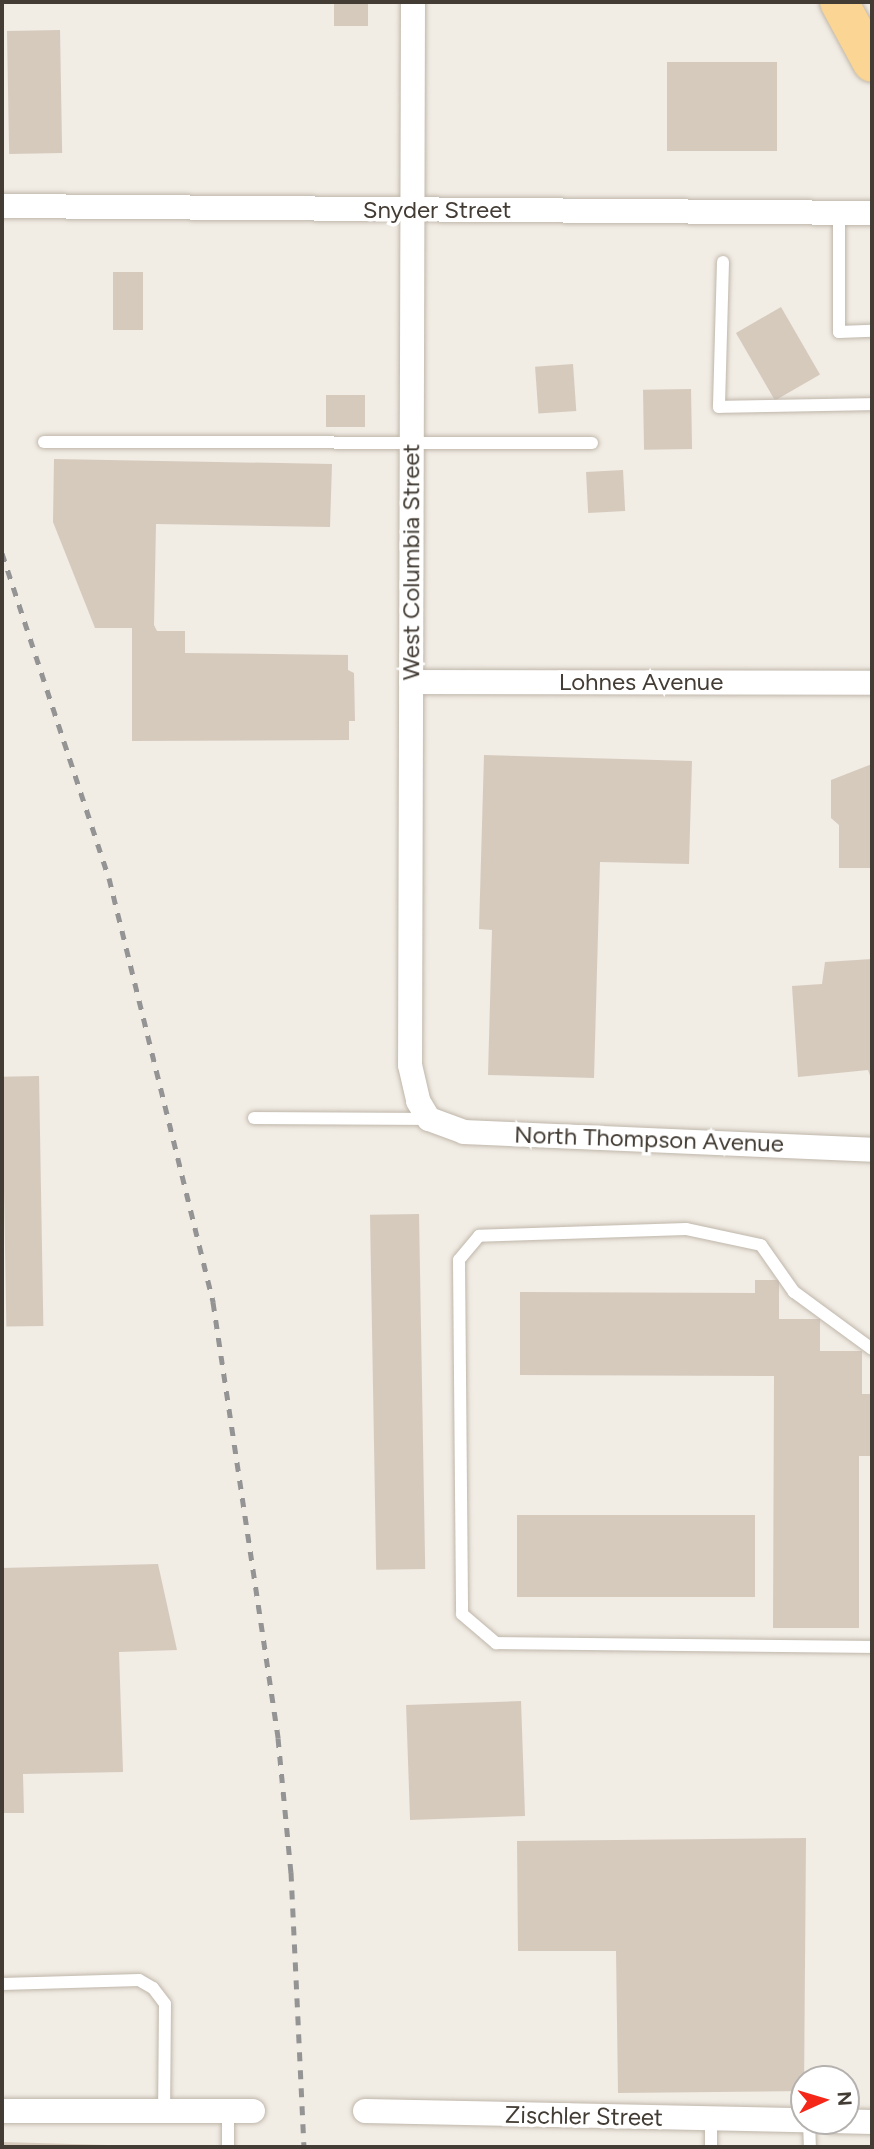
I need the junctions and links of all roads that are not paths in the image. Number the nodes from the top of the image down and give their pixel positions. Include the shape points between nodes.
1 (413, 2) edge
2 (839, 2) edge
3 (871, 55) edge
4 (2, 206) edge
5 (411, 210) junction
6 (839, 213) junction
7 (872, 214) edge
8 (723, 262) dead end
9 (872, 331) edge
10 (872, 404) edge
11 (44, 442) dead end
12 (592, 443) dead end
13 (411, 445) junction
14 (411, 682) junction
15 (872, 683) edge
16 (254, 1118) dead end
17 (429, 1119) junction
18 (872, 1150) edge
19 (872, 1349) edge
20 (872, 1647) edge
21 (2, 1984) edge
22 (2, 2111) edge
23 (164, 2111) junction
24 (228, 2111) junction
25 (253, 2111) dead end
26 (365, 2111) dead end
27 (711, 2119) junction
28 (790, 2121) edge
29 (228, 2147) edge
30 (711, 2147) edge

1 - 5 street, West Columbia Street
2 - 3 main road
4 - 5 street, Snyder Street
5 - 6 street, Snyder Street
5 - 13 street, West Columbia Street
6 - 7 street, Snyder Street
6 - 9 lane via 839,332
8 - 10 lane via 719,407
11 - 13 lane
12 - 13 lane
13 - 14 street, West Columbia Street
14 - 15 street, Lohnes Avenue
14 - 17 street, West Columbia Street via 410,1065 418,1101
16 - 17 lane
17 - 18 street, North Thompson Avenue via 464,1132
19 - 20 lane via 794,1292 761,1245 685,1229 479,1236 460,1260 462,1614 496,1643
21 - 23 lane via 139,1980 153,1988 165,2004
22 - 23 street
23 - 24 street
24 - 25 street
24 - 29 lane
26 - 27 street, Zischler Street
27 - 28 street, Zischler Street
27 - 30 lane

